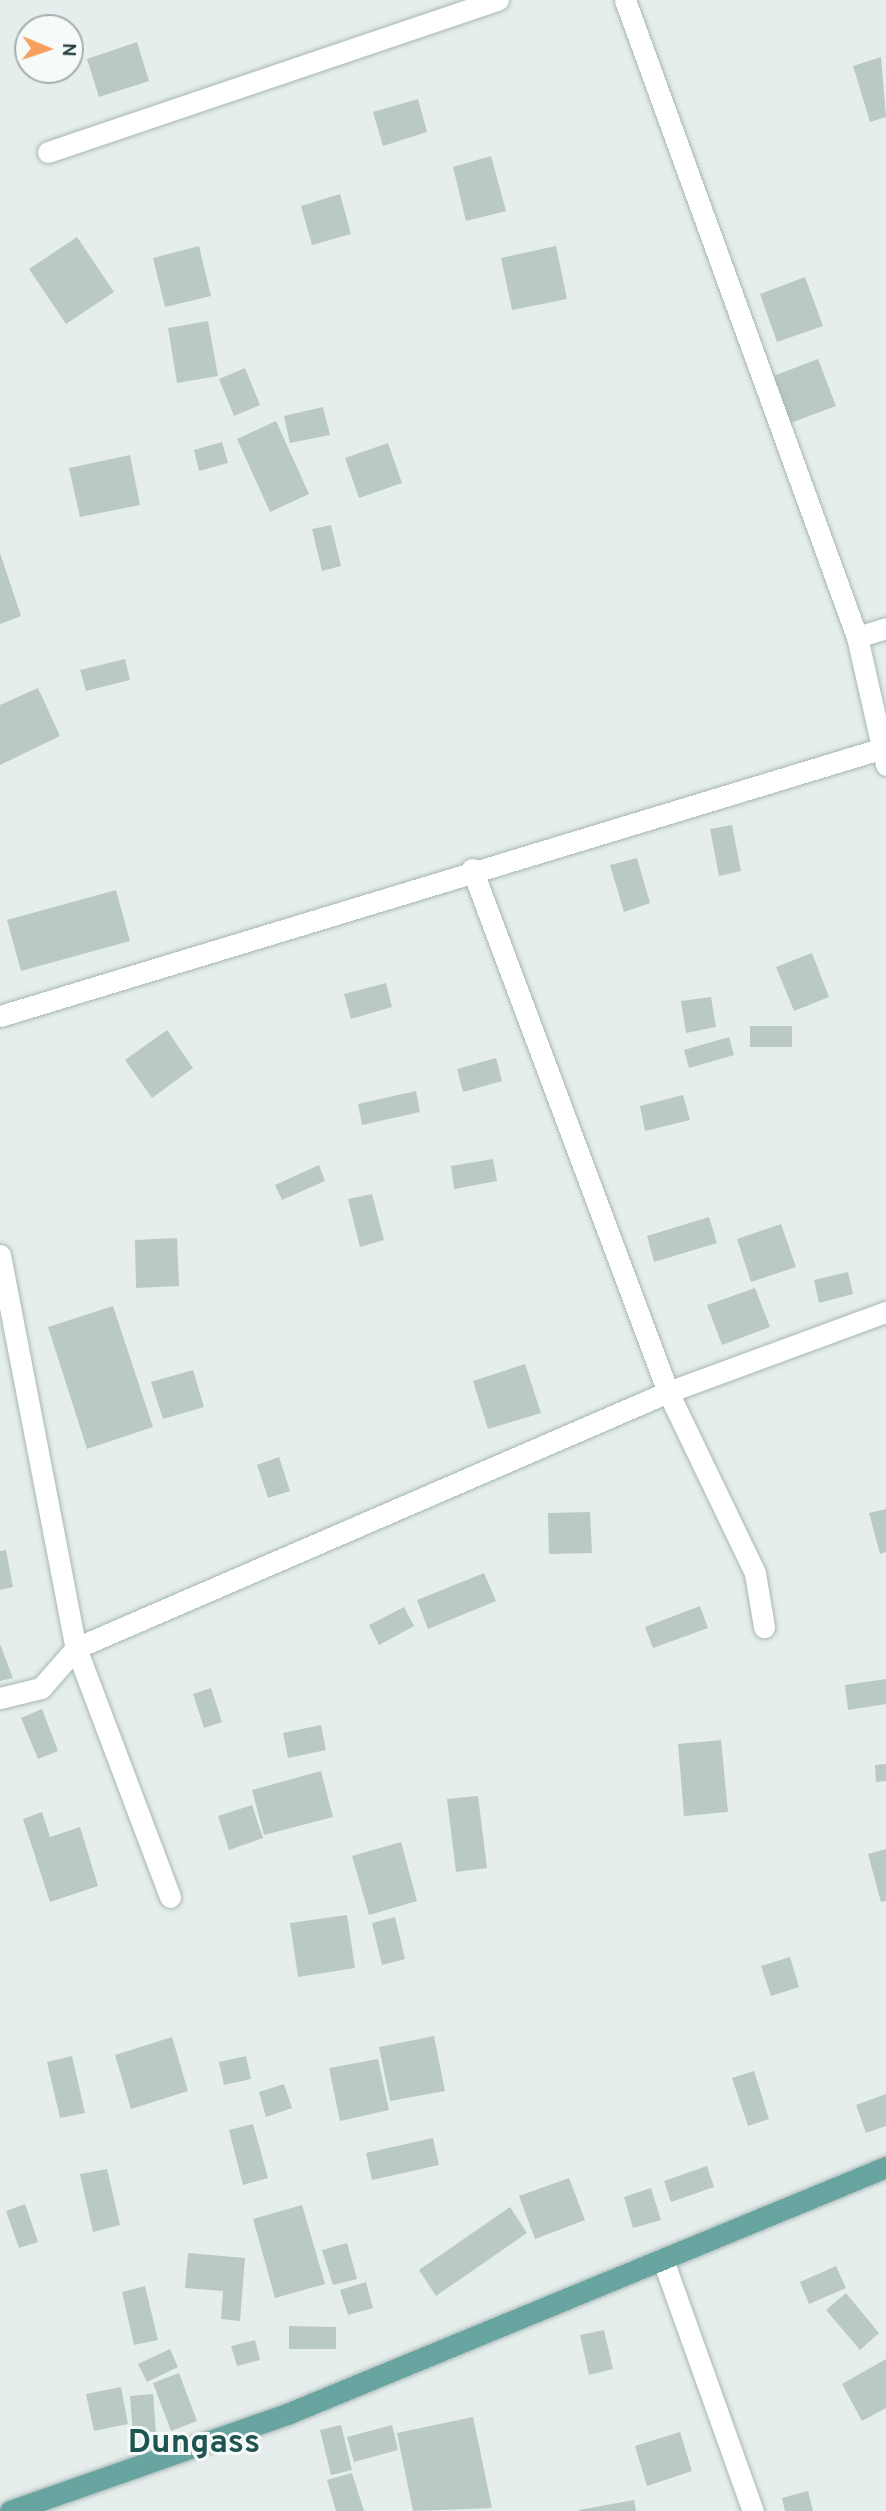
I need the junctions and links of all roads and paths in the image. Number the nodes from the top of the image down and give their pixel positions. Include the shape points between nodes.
1 (498, 0) edge
2 (625, 0) edge
3 (48, 152) dead end
4 (886, 628) edge
5 (857, 637) junction
6 (883, 757) edge
7 (472, 869) junction
8 (0, 1016) edge
9 (0, 1255) edge
10 (886, 1312) edge
11 (668, 1392) junction
12 (764, 1627) dead end
13 (76, 1648) junction
14 (0, 1698) edge
15 (170, 1896) dead end
16 (886, 2167) edge
17 (663, 2260) junction
18 (10, 2511) edge
19 (753, 2511) edge

1 - 3 street
2 - 5 street
4 - 5 street
5 - 6 street
6 - 7 street
7 - 8 street
7 - 11 street
9 - 13 street
10 - 11 street
11 - 12 street via 755,1573
11 - 13 street
13 - 14 street via 41,1688
13 - 15 street
16 - 17 main road
17 - 18 main road via 287,2414
17 - 19 street

